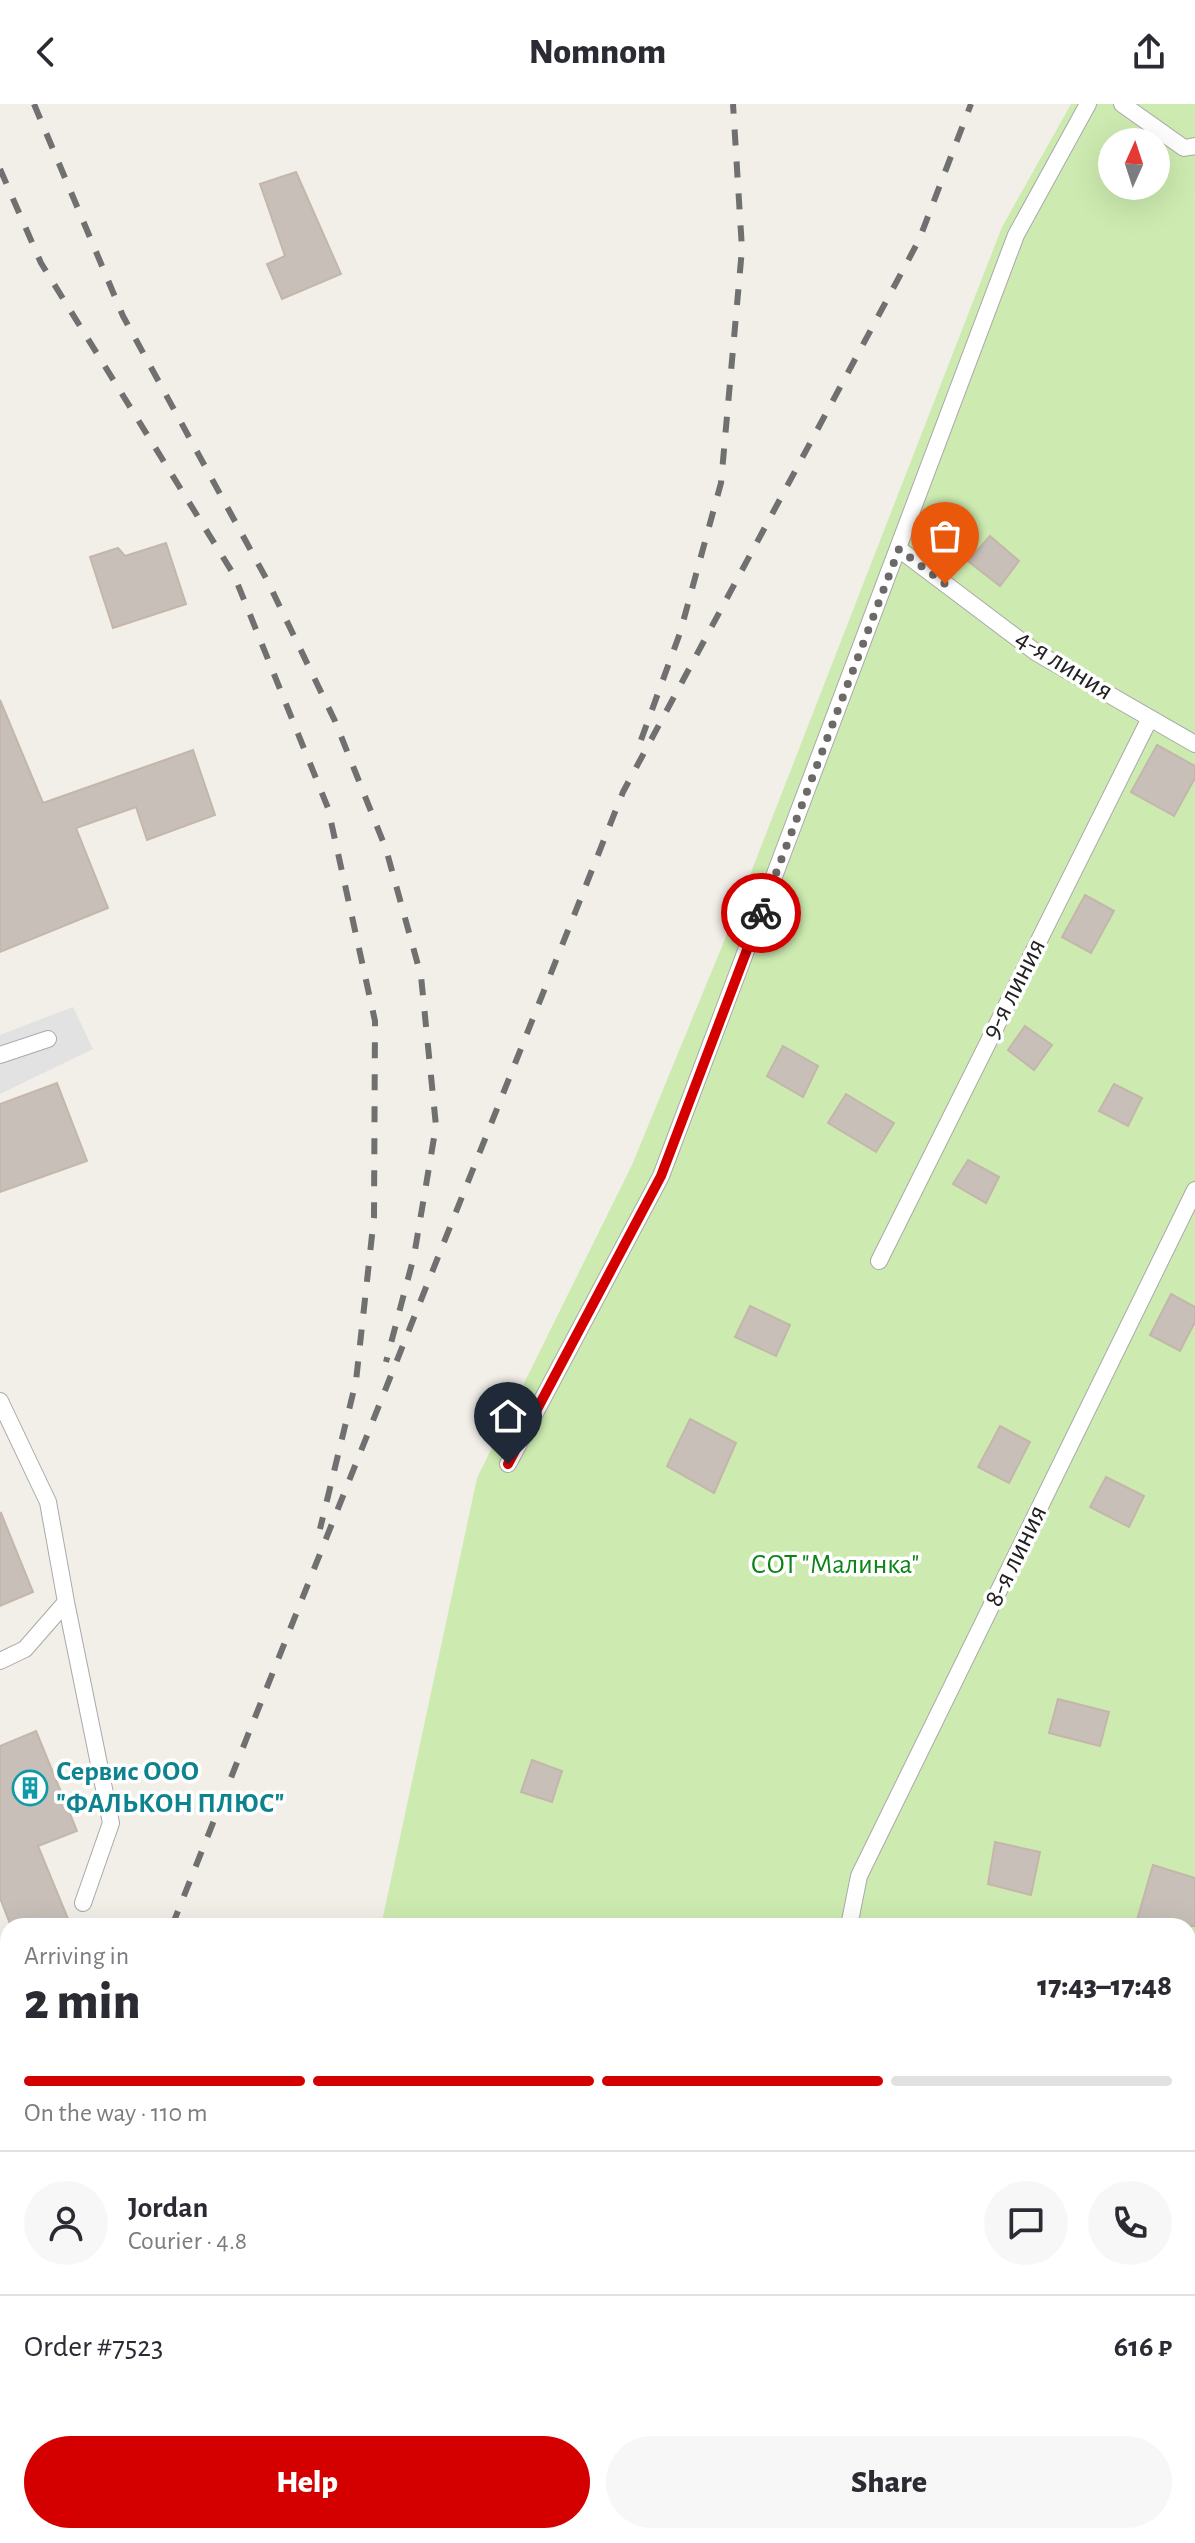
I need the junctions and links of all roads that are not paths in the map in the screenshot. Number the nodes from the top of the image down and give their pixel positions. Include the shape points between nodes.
1 (1088, 104) edge
2 (1122, 104) edge
3 (1195, 146) edge
4 (899, 549) junction
5 (1150, 718) junction
6 (1195, 744) edge
7 (48, 1039) dead end
8 (0, 1055) edge
9 (1195, 1190) edge
10 (879, 1261) dead end
11 (0, 1401) edge
12 (508, 1464) dead end
13 (66, 1602) junction
14 (0, 1661) edge
15 (83, 1903) dead end
16 (851, 1918) edge

1 - 4 lane via 1016,235
2 - 3 lane via 1184,148
4 - 5 lane, 4-я линия via 1037,653
4 - 12 lane via 661,1176
5 - 6 lane, 4-я линия
5 - 10 lane, 9-я линия
7 - 8 lane
9 - 16 lane, 8-я линия via 859,1876
11 - 13 lane via 48,1502
13 - 14 lane via 25,1649
13 - 15 lane via 111,1823

